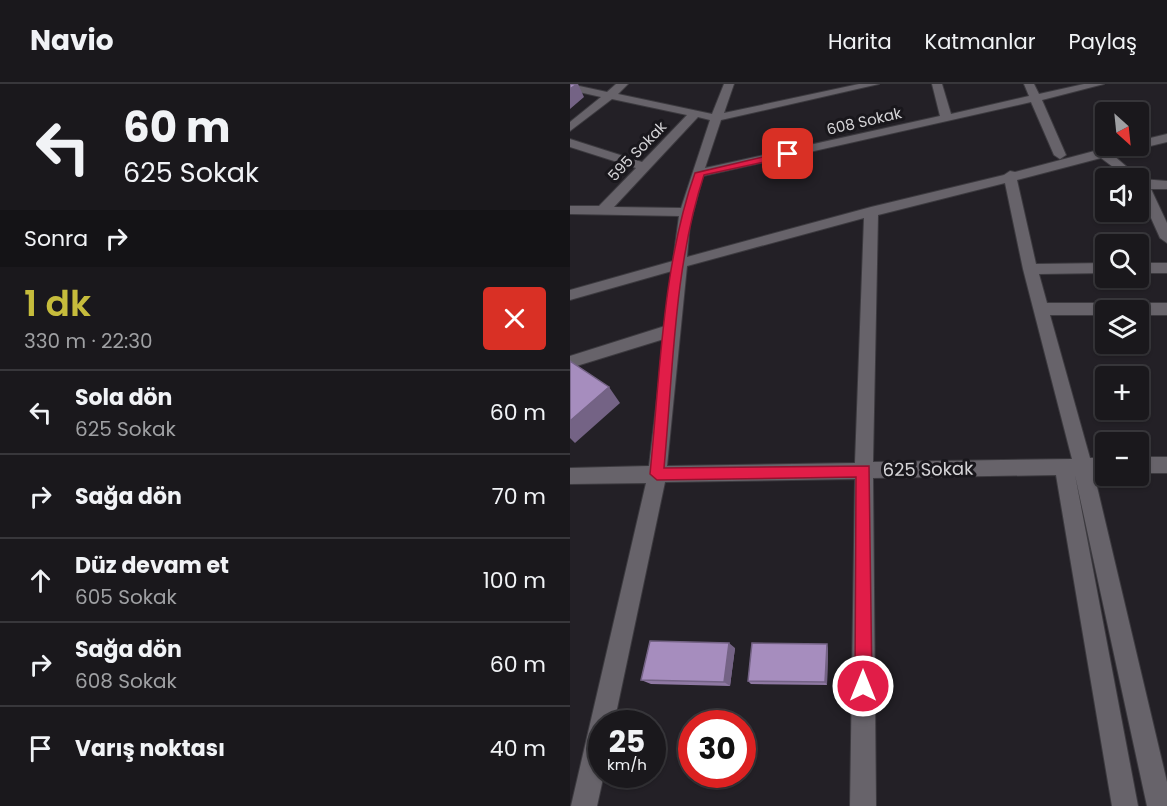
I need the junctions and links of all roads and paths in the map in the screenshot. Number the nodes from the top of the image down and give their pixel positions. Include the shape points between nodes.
1 (623, 84) edge
2 (729, 84) edge
3 (874, 84) edge
4 (937, 84) edge
5 (1029, 84) edge
6 (1098, 84) edge
7 (570, 87) edge
8 (609, 96) junction
9 (1034, 98) junction
10 (694, 115) junction
11 (717, 118) junction
12 (946, 118) junction
13 (570, 128) edge
14 (1167, 131) edge
15 (1149, 135) edge
16 (1167, 138) edge
17 (1152, 142) junction
18 (570, 143) edge
19 (1149, 143) edge
20 (1095, 150) edge
21 (1095, 151) edge
22 (1167, 154) edge
23 (1060, 155) junction
24 (1111, 156) edge
25 (645, 167) junction
26 (1124, 168) edge
27 (699, 173) junction
28 (1010, 175) junction
29 (1149, 183) edge
30 (1167, 185) edge
31 (1149, 202) edge
32 (570, 210) edge
33 (603, 210) junction
34 (871, 211) junction
35 (686, 212) junction
36 (1167, 238) edge
37 (679, 259) junction
38 (1095, 268) edge
39 (1149, 268) edge
40 (1167, 268) edge
41 (1030, 269) junction
42 (570, 282) edge
43 (570, 295) edge
44 (1041, 309) junction
45 (1167, 309) edge
46 (673, 330) junction
47 (570, 362) edge
48 (1149, 465) edge
49 (1167, 465) edge
50 (1095, 466) edge
51 (1073, 467) junction
52 (864, 470) junction
53 (657, 474) junction
54 (570, 476) edge
55 (605, 710) edge
56 (588, 788) edge
57 (584, 806) edge
58 (863, 806) edge
59 (1125, 806) edge
60 (1160, 806) edge

1 - 8 street
2 - 11 street
3 - 11 street
4 - 12 street
5 - 9 street
6 - 9 street, 608 Sokak
7 - 8 street
8 - 10 street
8 - 13 street
9 - 12 street, 608 Sokak
9 - 23 street
10 - 11 street
10 - 25 street, 595 Sokak
11 - 27 street
12 - 27 street, 608 Sokak
14 - 15 street
16 - 17 street
17 - 19 street
17 - 22 street
18 - 25 street
20 - 23 street
21 - 28 street
23 - 37 street
24 - 26 street
25 - 33 street, 595 Sokak
27 - 35 street
28 - 34 street
28 - 41 street
29 - 30 street
31 - 36 street
32 - 33 street
33 - 35 street
34 - 37 street
34 - 52 street
35 - 37 street
37 - 42 street
37 - 43 street
37 - 46 street
38 - 41 street
39 - 40 street
41 - 44 street
44 - 45 street
44 - 51 street
46 - 47 street
46 - 53 street
48 - 49 street
50 - 51 street, 625 Sokak
51 - 52 street, 625 Sokak
51 - 59 street
51 - 60 street
52 - 53 street, 625 Sokak
52 - 58 street
53 - 54 street, 625 Sokak
53 - 55 street
56 - 57 street

